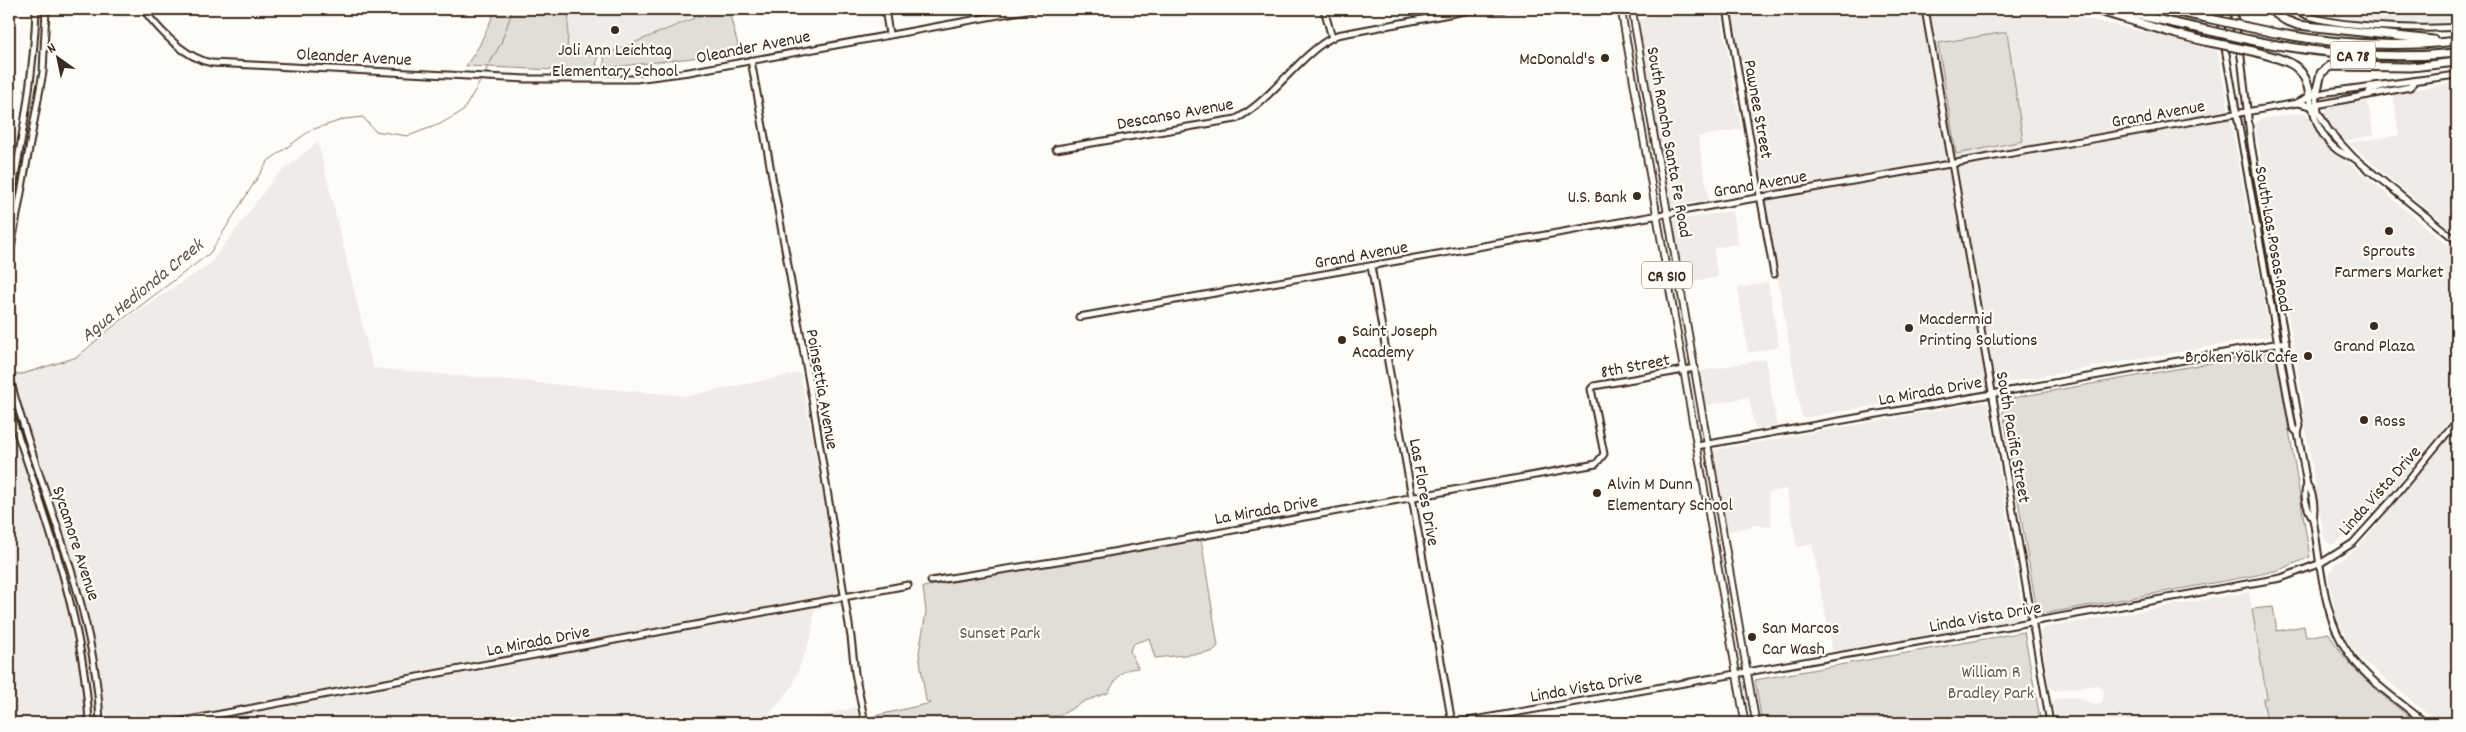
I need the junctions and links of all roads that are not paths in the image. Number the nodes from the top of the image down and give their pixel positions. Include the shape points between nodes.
1 (36, 9) edge
2 (46, 9) edge
3 (144, 9) edge
4 (885, 9) edge
5 (1032, 9) edge
6 (1324, 9) edge
7 (1476, 9) edge
8 (1484, 9) edge
9 (1503, 9) edge
10 (1621, 9) edge
11 (1632, 9) edge
12 (1727, 9) edge
13 (1925, 9) edge
14 (2093, 9) edge
15 (2109, 9) edge
16 (2164, 9) edge
17 (2179, 9) edge
18 (2218, 9) edge
19 (2232, 9) edge
20 (2269, 9) edge
21 (2295, 9) edge
22 (2202, 17) junction
23 (2457, 27) edge
24 (889, 34) junction
25 (1332, 38) junction
26 (2457, 41) edge
27 (2443, 42) junction
28 (2457, 53) edge
29 (751, 60) junction
30 (2457, 62) edge
31 (2457, 75) edge
32 (2390, 82) junction
33 (2414, 82) junction
34 (2313, 95) junction
35 (2368, 95) junction
36 (2298, 103) junction
37 (2314, 105) junction
38 (2248, 111) junction
39 (2237, 113) junction
40 (1645, 147) junction
41 (1056, 149) dead end
42 (2354, 158) junction
43 (1657, 161) junction
44 (1952, 163) junction
45 (1760, 197) junction
46 (9, 210) edge
47 (1666, 213) junction
48 (1656, 215) junction
49 (2457, 241) edge
50 (9, 259) edge
51 (1371, 266) junction
52 (1774, 274) dead end
53 (1079, 317) dead end
54 (2286, 342) junction
55 (2278, 343) junction
56 (1695, 368) junction
57 (1684, 370) junction
58 (9, 375) edge
59 (1992, 393) junction
60 (9, 409) edge
61 (2457, 421) edge
62 (2298, 433) junction
63 (1707, 444) junction
64 (1696, 446) junction
65 (1603, 458) joint
66 (1412, 497) junction
67 (2321, 563) junction
68 (931, 581) dead end
69 (908, 584) dead end
70 (845, 597) junction
71 (2032, 623) junction
72 (1748, 672) junction
73 (1737, 674) junction
74 (89, 723) edge
75 (100, 723) edge
76 (173, 723) edge
77 (865, 723) edge
78 (1452, 723) edge
79 (1456, 723) edge
80 (1745, 723) edge
81 (1756, 723) edge
82 (2050, 723) edge
83 (2426, 723) edge

1 - 46 street via 30,94
2 - 50 street via 43,72
3 - 29 street, Oleander Avenue via 161,31 197,59 215,63 527,79 636,79
4 - 24 street
5 - 24 street, Oleander Avenue
6 - 25 street
7 - 25 street, Descanso Avenue
8 - 9 street
10 - 40 main road, South Rancho Santa Fe Road / CR S10
11 - 43 main road, South Rancho Santa Fe Road / CR S10
12 - 45 street, Pawnee Street
13 - 44 street, South Pacific Street
14 - 34 highway, bridge via 2289,62 2307,80
15 - 28 highway, CA 78, bridge via 2290,48 2348,55
16 - 22 highway, CA 78
17 - 22 highway
18 - 39 street, South Las Posas Road
19 - 38 street, South Las Posas Road
20 - 27 highway via 2298,25
21 - 23 street via 2313,18 2408,29
22 - 27 highway, CA 78, bridge via 2297,37 2345,42 2405,45
24 - 29 street, Oleander Avenue
25 - 41 street, Descanso Avenue via 1253,110 1236,119
26 - 27 highway, CA 78
29 - 70 street, Poinsettia Avenue
30 - 34 highway via 2411,68 2330,66 2321,73
31 - 33 street, Grand Avenue
32 - 33 street, Grand Avenue
32 - 34 street, Grand Avenue
32 - 35 street via 2370,90
33 - 35 street, Grand Avenue via 2410,87
34 - 36 street, Grand Avenue
34 - 37 street
35 - 37 street, Grand Avenue
36 - 37 street, Grand Avenue
36 - 38 street, Grand Avenue
37 - 42 street via 2328,131
37 - 42 street via 2316,123 2327,140 2344,155
38 - 39 street, Grand Avenue
38 - 54 street, South Las Posas Road
39 - 44 street, Grand Avenue
39 - 55 street, South Las Posas Road
40 - 43 main road
40 - 48 main road, South Rancho Santa Fe Road / CR S10
42 - 49 street
43 - 47 main road, South Rancho Santa Fe Road / CR S10
44 - 45 street, Grand Avenue
44 - 59 street, South Pacific Street
45 - 47 street, Grand Avenue
45 - 52 street, Pawnee Street
47 - 48 street, Grand Avenue
47 - 56 main road, South Rancho Santa Fe Road / CR S10
48 - 51 street, Grand Avenue
48 - 57 main road, South Rancho Santa Fe Road / CR S10
51 - 53 street, Grand Avenue
51 - 66 street, Las Flores Drive
54 - 55 street, La Mirada Drive
54 - 62 street, South Las Posas Road via 2300,426
55 - 59 street, La Mirada Drive
55 - 62 street, South Las Posas Road via 2294,428
56 - 57 street, 8th Street
56 - 63 main road, South Rancho Santa Fe Road / CR S10
57 - 64 main road, South Rancho Santa Fe Road / CR S10
57 - 65 street, 8th Street via 1591,389
58 - 75 street, Sycamore Avenue via 86,619 96,672
59 - 63 street, La Mirada Drive
59 - 71 street, South Pacific Street
60 - 74 street, Sycamore Avenue via 75,620
61 - 67 street, Linda Vista Drive via 2368,528
62 - 67 street, South Las Posas Road via 2315,510 2313,519
63 - 64 street, La Mirada Drive
63 - 72 main road, South Rancho Santa Fe Road / CR S10
64 - 73 main road, South Rancho Santa Fe Road / CR S10
65 - 66 street, La Mirada Drive via 1596,464
66 - 68 street, La Mirada Drive via 1096,555
66 - 78 street, Las Flores Drive
67 - 71 street, Linda Vista Drive via 2280,578
67 - 83 street, South Las Posas Road via 2330,613 2350,655
69 - 70 street, La Mirada Drive
70 - 76 street, La Mirada Drive
70 - 77 street, Poinsettia Avenue
71 - 72 street, Linda Vista Drive
71 - 82 street, South Pacific Street
72 - 73 street, Linda Vista Drive
72 - 81 main road, South Rancho Santa Fe Road / CR S10
73 - 79 street, Linda Vista Drive
73 - 80 main road, South Rancho Santa Fe Road / CR S10

